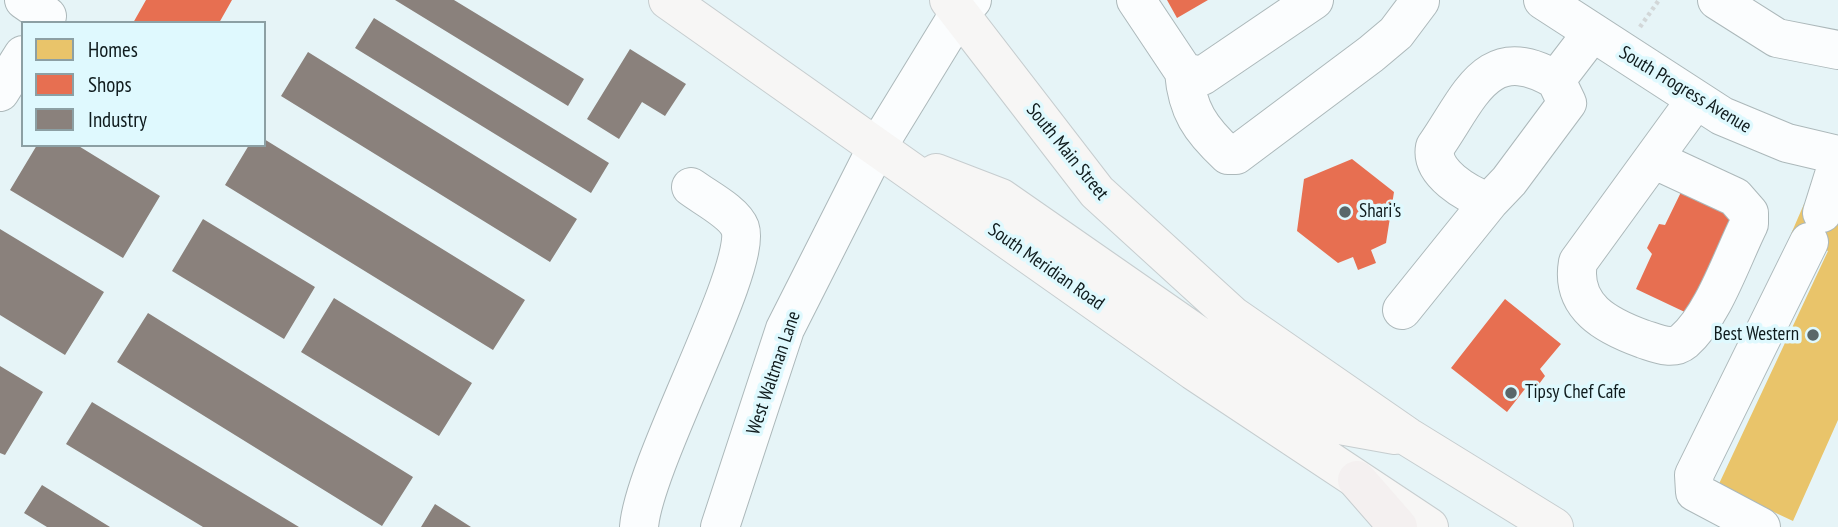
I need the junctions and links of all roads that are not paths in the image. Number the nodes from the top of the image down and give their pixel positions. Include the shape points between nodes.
1 (668, 0) edge
2 (1136, 0) edge
3 (1314, 0) edge
4 (1419, 0) edge
5 (1543, 0) edge
6 (1717, 0) edge
7 (960, 5) edge
8 (1592, 33) junction
9 (1838, 50) edge
10 (21, 58) edge
11 (1184, 72) junction
12 (1556, 80) junction
13 (0, 92) edge
14 (1695, 101) junction
15 (876, 149) junction
16 (1838, 155) edge
17 (1653, 159) junction
18 (1838, 162) edge
19 (691, 187) dead end
20 (1489, 202) junction
21 (1402, 310) dead end
22 (1408, 437) junction
23 (1357, 480) junction
24 (639, 527) edge
25 (720, 527) edge
26 (1398, 527) edge
27 (1429, 527) edge
28 (1554, 527) edge
29 (1761, 527) edge

1 - 15 main road, South Meridian Road
2 - 11 street
3 - 11 street via 1202,76
4 - 11 street via 1396,33 1236,155 1228,155 1218,146 1189,108
5 - 8 street, South Progress Avenue
6 - 9 street via 1777,38
7 - 15 street, West Waltman Lane
7 - 22 main road, South Main Street via 1097,192 1233,316
8 - 12 street
8 - 14 street, South Progress Avenue
10 - 13 street
12 - 20 street via 1567,103
12 - 20 street via 1532,68 1503,65 1483,78 1435,146 1437,167
14 - 16 street, South Progress Avenue via 1756,133
14 - 17 street
15 - 22 main road via 1000,198 1323,422
15 - 23 main road, South Meridian Road
15 - 25 street, West Waltman Lane via 785,329
17 - 17 street via 1578,262 1575,279 1582,297 1612,328 1665,346 1682,343 1700,322 1749,224 1749,213 1735,197
18 - 29 street via 1815,227 1695,475 1695,492
19 - 24 street via 735,220 741,243 664,442
20 - 21 street
22 - 28 main road
23 - 26 highway
23 - 27 main road, South Meridian Road

